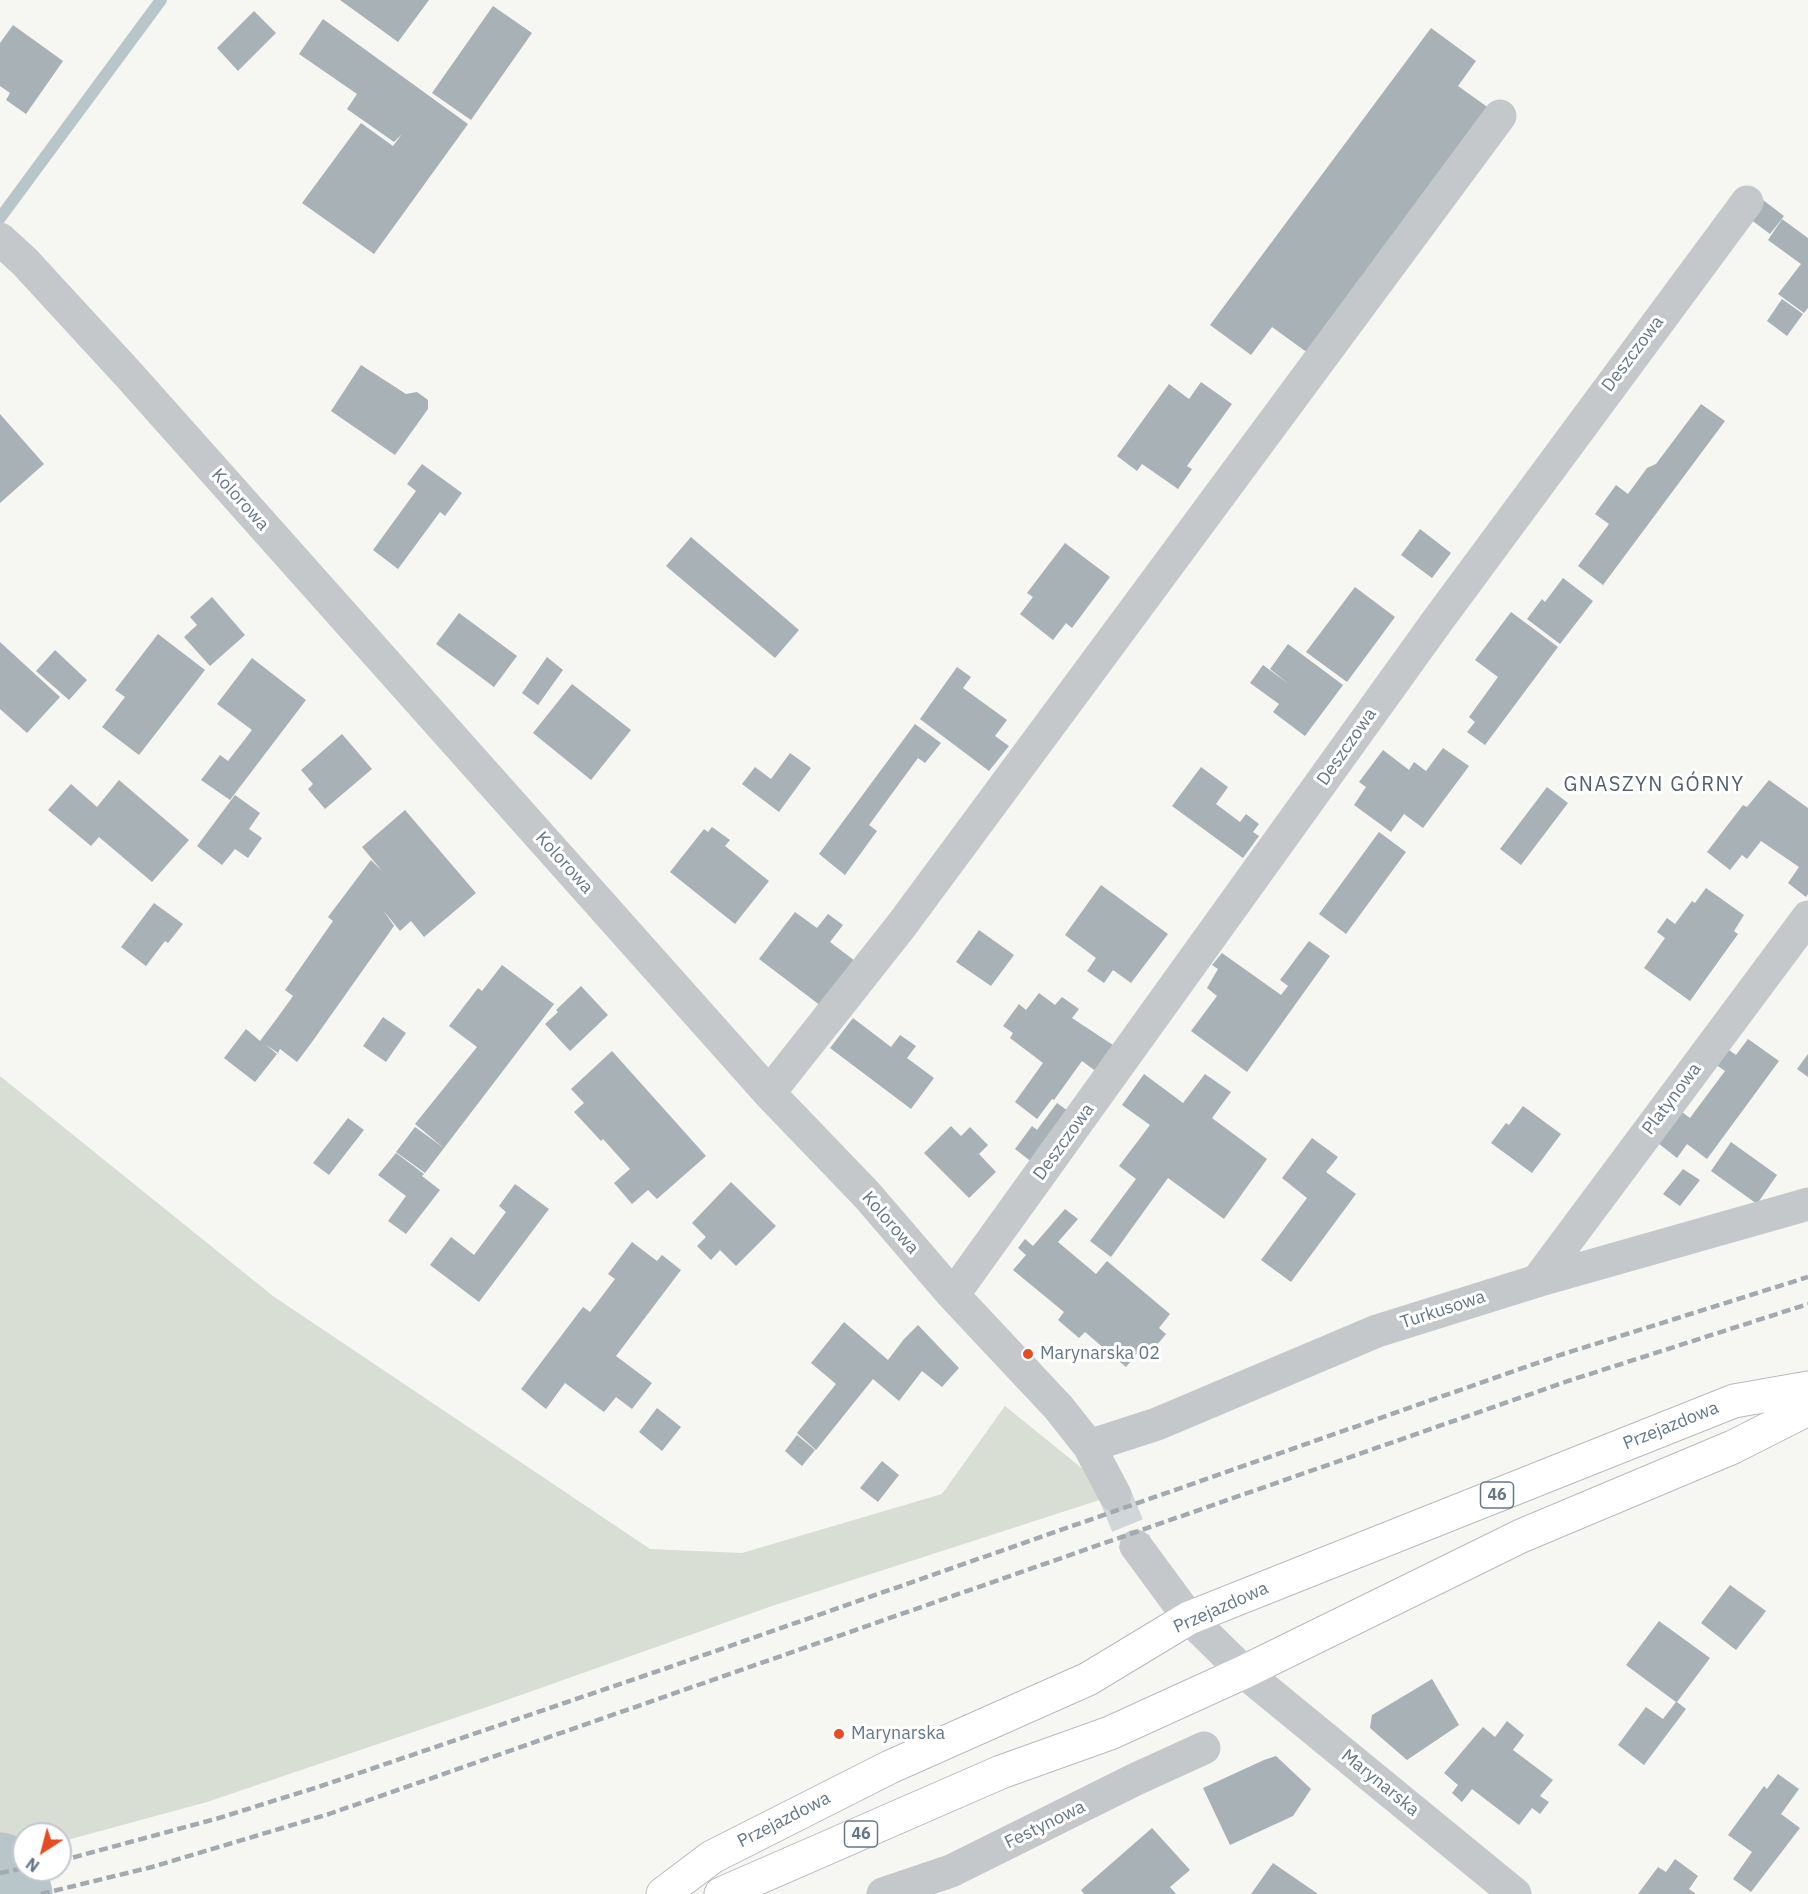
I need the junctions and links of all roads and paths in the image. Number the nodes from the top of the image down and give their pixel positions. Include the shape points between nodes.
1 (1500, 116) dead end
2 (1747, 202) dead end
3 (0, 239) edge
4 (1808, 917) edge
5 (769, 1093) junction
6 (1808, 1204) edge
7 (1537, 1281) junction
8 (953, 1295) junction
9 (1808, 1388) edge
10 (1808, 1409) edge
11 (1089, 1446) junction
12 (1115, 1495) tunnel mouth
13 (1136, 1546) tunnel mouth
14 (1189, 1618) junction
15 (1244, 1672) junction
16 (1204, 1748) dead end
17 (663, 1894) edge
18 (722, 1894) edge
19 (883, 1894) edge
20 (1515, 1894) edge

1 - 5 street via 901,926
2 - 8 street, Deszczowa via 1438,620
3 - 5 street, Kolorowa via 145,393
4 - 7 street, Platynowa
5 - 8 street, Kolorowa via 867,1196
6 - 7 street, Turkusowa
7 - 11 street, Turkusowa via 1377,1331 1157,1424
8 - 11 street, Kolorowa
9 - 14 main road, Przejazdowa / 46 via 1734,1401
10 - 15 main road, 46 via 1733,1447 1521,1536
11 - 12 street, Kolorowa
13 - 14 street
14 - 15 street
14 - 17 main road, Przejazdowa / 46 via 1088,1678 890,1767 712,1857
15 - 18 main road, 46 via 1110,1733 1001,1772
15 - 20 street, Marynarska
16 - 19 street, Festynowa via 951,1871

